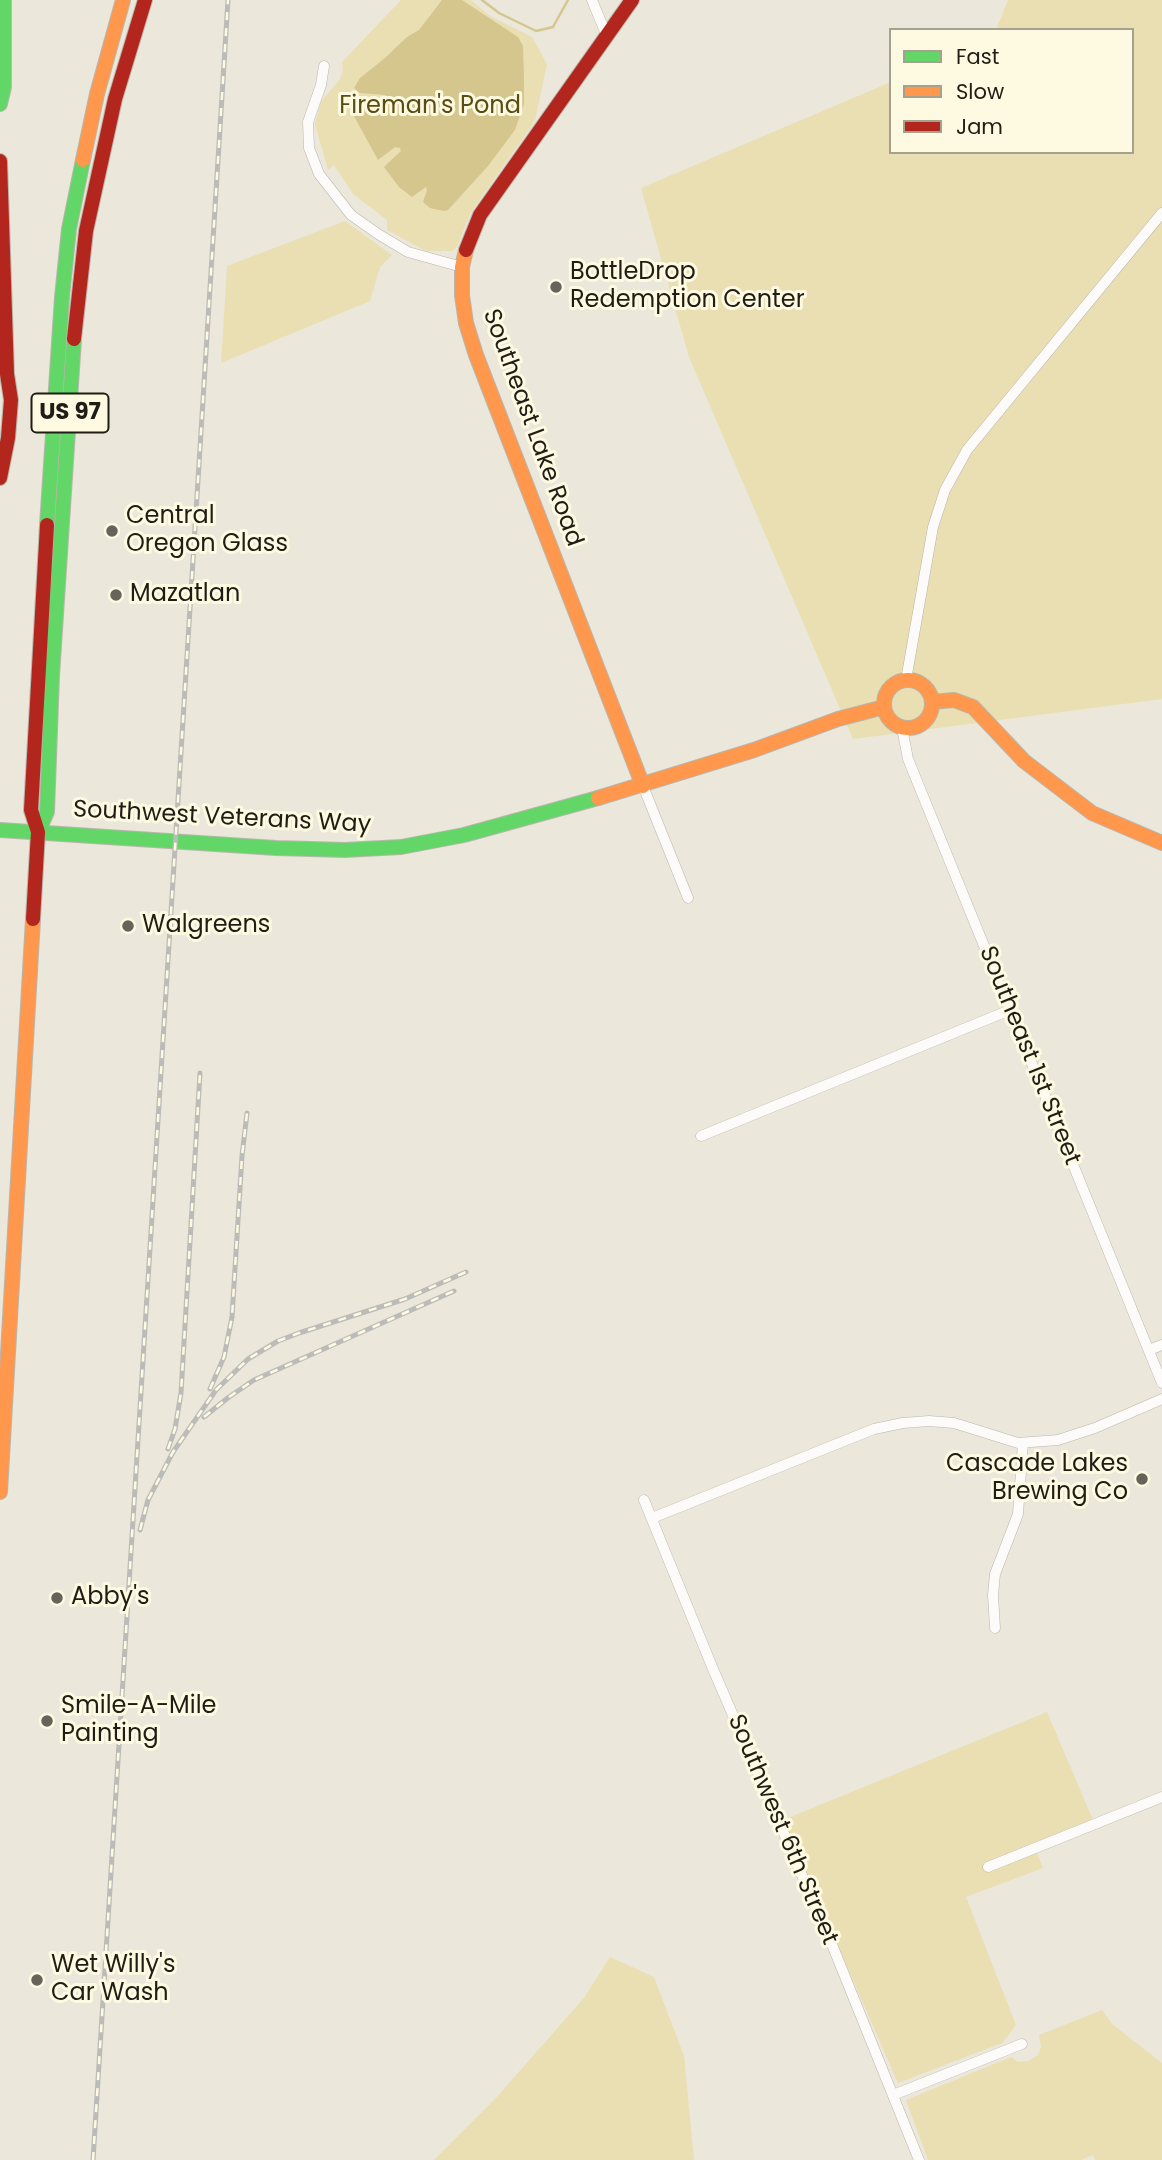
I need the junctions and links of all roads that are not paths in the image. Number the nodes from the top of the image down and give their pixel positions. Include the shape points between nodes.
1 (4, 0) edge
2 (123, 0) edge
3 (145, 0) edge
4 (592, 0) edge
5 (632, 0) edge
6 (606, 34) junction
7 (324, 66) dead end
8 (0, 104) edge
9 (0, 161) edge
10 (1162, 213) edge
11 (462, 267) junction
12 (4, 376) edge
13 (0, 399) edge
14 (52, 452) junction
15 (66, 472) junction
16 (0, 478) edge
17 (906, 680) junction
18 (932, 702) junction
19 (884, 707) junction
20 (902, 728) junction
21 (643, 786) junction
22 (0, 830) edge
23 (38, 832) junction
24 (1162, 843) edge
25 (688, 898) dead end
26 (1010, 1010) junction
27 (701, 1136) dead end
28 (1162, 1345) edge
29 (1149, 1350) junction
30 (1162, 1383) edge
31 (1162, 1399) edge
32 (1, 1425) edge
33 (1023, 1443) junction
34 (0, 1492) edge
35 (644, 1500) dead end
36 (652, 1518) junction
37 (995, 1628) dead end
38 (1162, 1797) edge
39 (988, 1867) dead end
40 (1022, 2043) dead end
41 (893, 2095) junction
42 (919, 2160) edge

1 - 8 main road
2 - 14 main road, US 97 via 97,94 69,229
3 - 15 main road, US 97 via 115,99 86,231 77,297
4 - 6 street
5 - 6 main road, Southeast Lake Road
6 - 11 main road, Southeast Lake Road via 480,215
7 - 11 street via 308,122 309,148 319,174 351,215 378,234 408,252
9 - 12 main road
10 - 17 street via 967,450 945,490 933,527
11 - 21 main road, Southeast Lake Road via 464,309 476,355
12 - 13 main road
12 - 16 main road via 11,400
14 - 15 main road via 59,469
14 - 23 main road, US 97 via 31,810
15 - 23 main road, US 97 via 47,812
17 - 18 main road via 926,688
17 - 19 main road via 887,692
18 - 20 main road via 924,723
18 - 24 main road via 954,700 972,707 1024,761 1092,813
19 - 20 main road via 890,720
19 - 21 main road, Southwest Veterans Way
20 - 26 street, Southeast 1st Street via 908,759
21 - 23 main road, Southwest Veterans Way via 464,835 401,847 276,848
21 - 25 street, Southeast Lake Road
22 - 23 main road, Southwest Veterans Way
23 - 32 main road, US 97
26 - 27 street
26 - 29 street, Southeast 1st Street
28 - 29 street
29 - 30 street, Southeast 1st Street
31 - 33 street via 1058,1440
32 - 34 main road, US 97
33 - 36 street via 954,1423 893,1425
33 - 37 street via 1018,1514 995,1574
35 - 36 street, Southwest 6th Street
36 - 41 street, Southwest 6th Street
38 - 39 street
40 - 41 street
41 - 42 street, Southwest 6th Street

